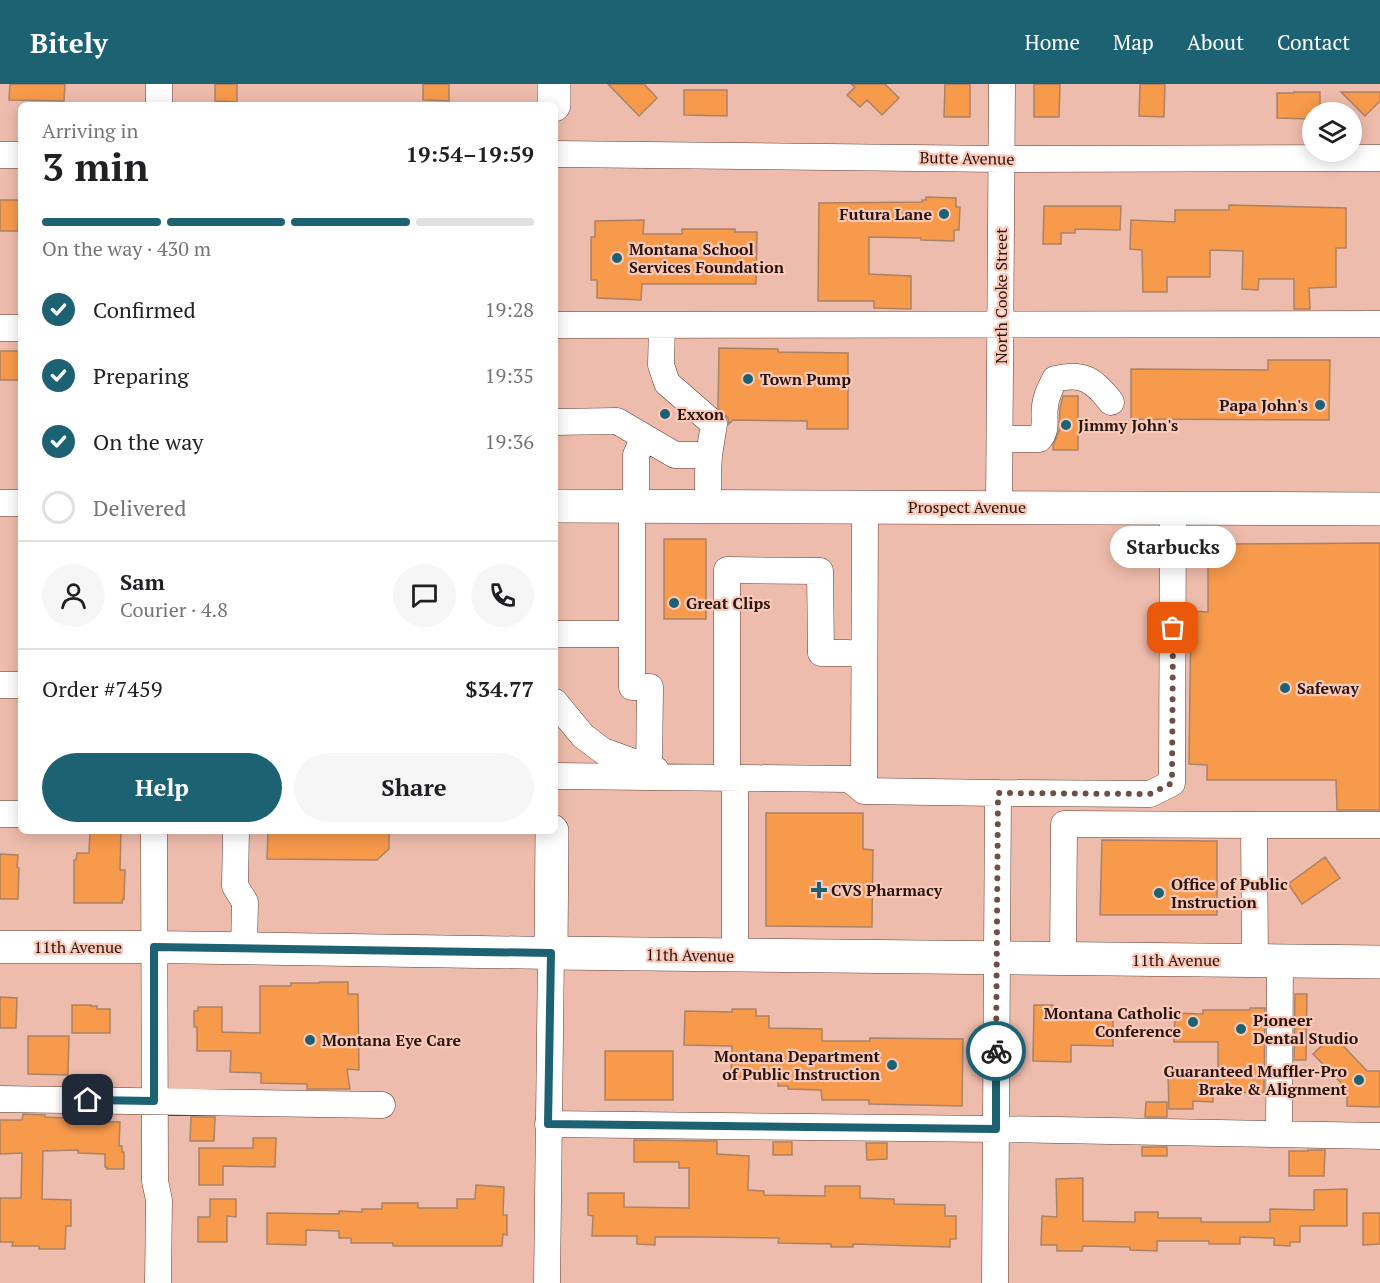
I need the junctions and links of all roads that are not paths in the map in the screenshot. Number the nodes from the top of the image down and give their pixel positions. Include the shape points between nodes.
1 (159, 84) edge
2 (554, 84) edge
3 (1002, 84) edge
4 (159, 102) edge
5 (554, 102) edge
6 (0, 154) edge
7 (558, 154) edge
8 (18, 155) edge
9 (1380, 158) edge
10 (1001, 159) junction
11 (1000, 324) junction
12 (1380, 324) edge
13 (558, 325) edge
14 (662, 325) junction
15 (0, 328) edge
16 (18, 328) edge
17 (1111, 402) dead end
18 (558, 422) edge
19 (644, 437) junction
20 (1000, 439) junction
21 (709, 455) junction
22 (0, 502) edge
23 (18, 503) edge
24 (558, 506) edge
25 (634, 506) junction
26 (708, 507) junction
27 (857, 507) junction
28 (999, 508) junction
29 (1173, 508) junction
30 (1380, 508) edge
31 (558, 634) edge
32 (632, 634) junction
33 (848, 653) junction
34 (0, 685) edge
35 (18, 685) edge
36 (558, 706) edge
37 (657, 774) junction
38 (558, 776) edge
39 (731, 778) junction
40 (856, 785) junction
41 (998, 793) junction
42 (0, 814) edge
43 (18, 814) edge
44 (1254, 825) junction
45 (1380, 825) edge
46 (154, 834) edge
47 (236, 834) edge
48 (552, 834) edge
49 (0, 947) edge
50 (154, 947) junction
51 (244, 949) junction
52 (551, 953) junction
53 (735, 956) junction
54 (997, 959) junction
55 (1063, 960) junction
56 (1268, 961) junction
57 (1380, 962) edge
58 (0, 1099) edge
59 (154, 1101) junction
60 (382, 1105) dead end
61 (548, 1124) junction
62 (996, 1129) junction
63 (1278, 1134) junction
64 (1380, 1136) edge
65 (158, 1283) edge
66 (547, 1283) edge
67 (995, 1283) edge

1 - 4 street
2 - 5 highway
3 - 10 street, North Cooke Street
6 - 8 street
7 - 10 street, Butte Avenue
9 - 10 street, Butte Avenue
10 - 11 street, North Cooke Street
11 - 12 street
11 - 14 street
11 - 20 street, North Cooke Street
13 - 14 street
14 - 21 street via 661,365 667,383 714,424
15 - 16 street
17 - 20 street via 1086,379 1055,379 1044,407 1043,435 1039,439
18 - 19 street via 616,421
19 - 21 street via 675,454
19 - 25 street via 636,455
20 - 28 street, North Cooke Street
21 - 26 street
22 - 23 street
24 - 25 highway, Prospect Avenue
25 - 26 highway, Prospect Avenue
25 - 32 street
26 - 27 highway, Prospect Avenue
27 - 28 highway, Prospect Avenue
27 - 33 street
27 - 40 street
28 - 29 highway, Prospect Avenue
29 - 30 highway, Prospect Avenue
29 - 41 street via 1172,783 1150,794
31 - 32 street
32 - 37 street via 632,687 650,687
33 - 39 street via 821,653 820,571 727,570
33 - 40 street
34 - 35 street
36 - 37 street via 583,736 603,751
37 - 38 street
37 - 39 street
39 - 40 street
39 - 53 street
40 - 41 street
41 - 54 street
42 - 43 street
44 - 45 street
44 - 55 street via 1064,824
44 - 56 street
46 - 50 street
47 - 51 street via 235,886 245,902
48 - 52 highway
49 - 50 main road, 11th Avenue
50 - 51 main road, 11th Avenue
50 - 59 street
51 - 52 main road, 11th Avenue
52 - 53 highway, 11th Avenue
52 - 61 street
53 - 54 highway, 11th Avenue
54 - 55 highway, 11th Avenue
54 - 62 street
55 - 56 highway, 11th Avenue
56 - 57 highway, 11th Avenue
56 - 63 street
58 - 59 street
59 - 60 street
59 - 65 street
61 - 62 street
61 - 66 street
62 - 63 street
62 - 67 street
63 - 64 street

